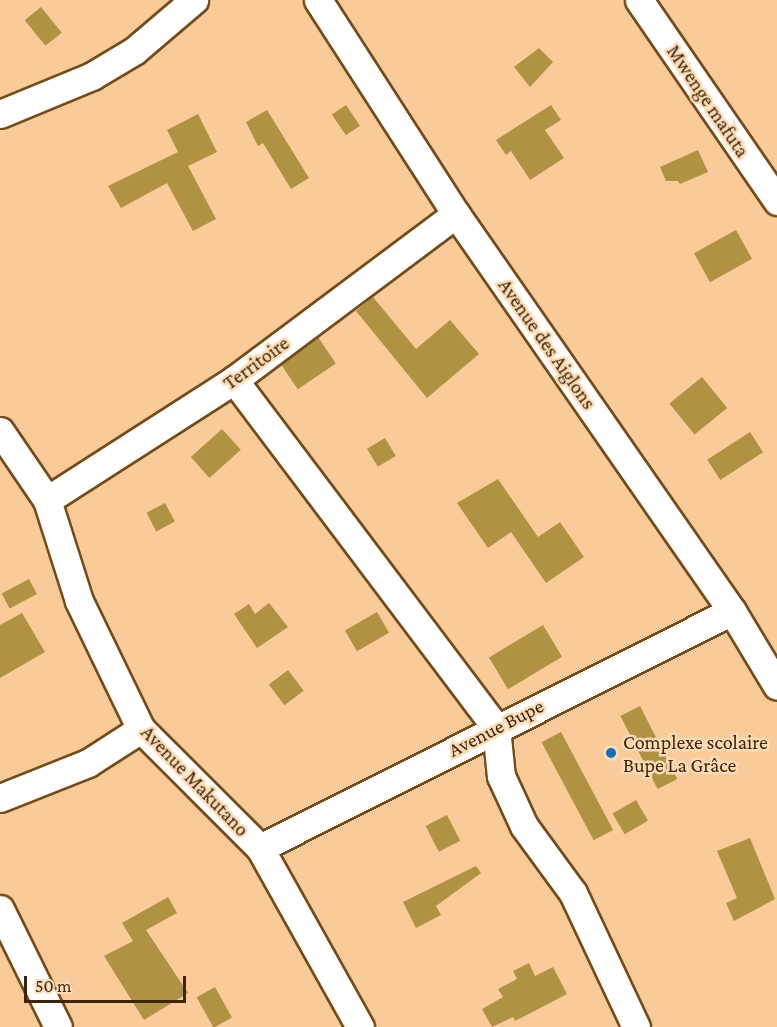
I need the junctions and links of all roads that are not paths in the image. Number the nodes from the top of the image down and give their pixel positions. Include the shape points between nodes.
1 (194, 0) edge
2 (318, 0) edge
3 (639, 0) edge
4 (0, 114) edge
5 (777, 201) edge
6 (456, 214) junction
7 (234, 380) junction
8 (0, 431) edge
9 (47, 500) junction
10 (732, 611) junction
11 (777, 686) edge
12 (496, 728) junction
13 (141, 729) junction
14 (0, 798) edge
15 (260, 848) junction
16 (0, 909) edge
17 (58, 1027) edge
18 (360, 1027) edge
19 (636, 1027) edge

1 - 4 street via 134,51 92,76
2 - 6 street, Avenue des Aiglons
3 - 5 street, Mwenge mafuta
6 - 7 street, Territoire
6 - 10 street, Avenue des Aiglons
7 - 9 street, Territoire
7 - 12 street
8 - 9 street, Avenue Makutano
9 - 13 street, Avenue Makutano via 79,601
10 - 11 street, Avenue des Aiglons
10 - 12 street, Avenue Bupe
12 - 15 street, Avenue Bupe
12 - 19 street via 501,776 524,826 573,894
13 - 14 street via 88,763
13 - 15 street, Avenue Makutano
15 - 18 street, Avenue Makutano
16 - 17 street

